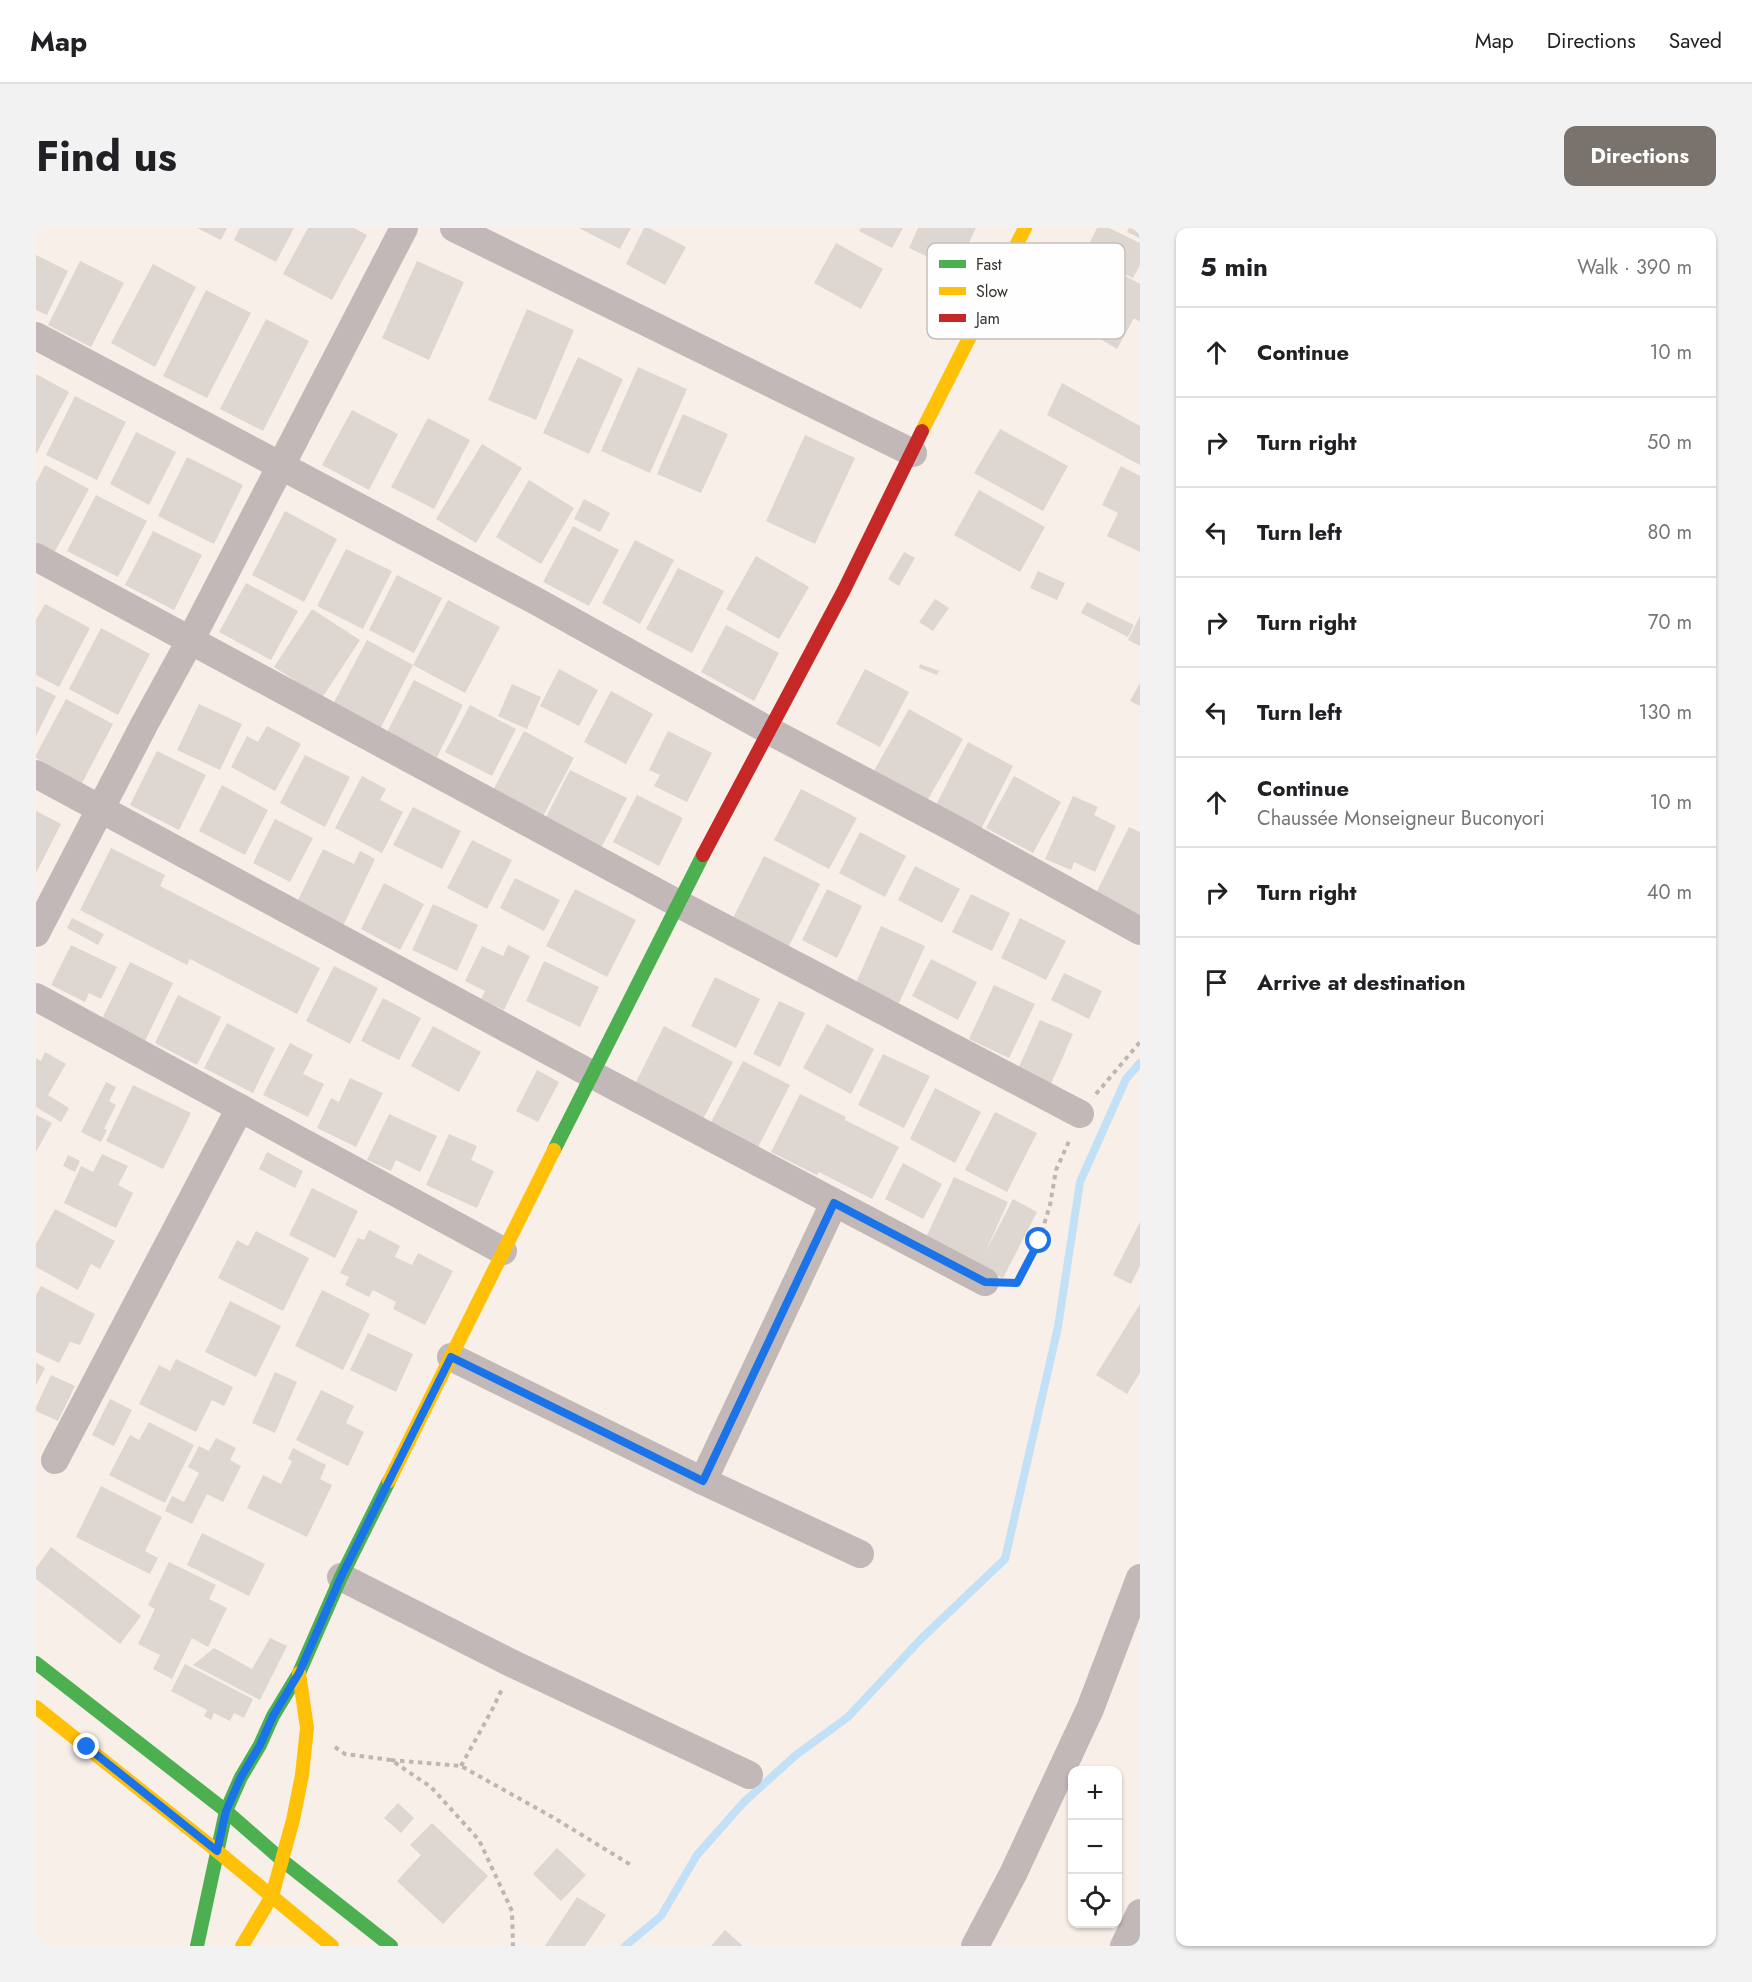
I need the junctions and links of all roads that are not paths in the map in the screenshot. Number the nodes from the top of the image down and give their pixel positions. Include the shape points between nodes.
1 (404, 228) edge
2 (454, 228) edge
3 (1025, 228) edge
4 (1017, 243) edge
5 (36, 336) edge
6 (969, 339) edge
7 (913, 453) junction
8 (281, 465) junction
9 (36, 557) edge
10 (190, 641) junction
11 (768, 730) junction
12 (36, 774) edge
13 (101, 808) junction
14 (677, 903) junction
15 (1140, 931) edge
16 (36, 933) edge
17 (36, 997) edge
18 (591, 1074) junction
19 (240, 1108) junction
20 (1080, 1114) road end
21 (834, 1203) junction
22 (503, 1251) junction
23 (985, 1282) road end
24 (451, 1357) junction
25 (56, 1460) dead end
26 (703, 1481) junction
27 (861, 1554) dead end
28 (341, 1577) junction
29 (1140, 1578) edge
30 (36, 1663) edge
31 (299, 1673) junction
32 (36, 1707) edge
33 (749, 1775) dead end
34 (226, 1811) junction
35 (217, 1851) junction
36 (283, 1861) junction
37 (272, 1896) junction
38 (1140, 1913) edge
39 (197, 1946) edge
40 (242, 1946) edge
41 (332, 1946) edge
42 (391, 1946) edge
43 (975, 1946) edge
44 (1124, 1946) edge

1 - 8 street
2 - 7 street
3 - 4 street
5 - 8 street
6 - 7 street
7 - 11 street
8 - 10 street
8 - 11 street
9 - 10 street
10 - 13 street
10 - 14 street
11 - 14 street
11 - 15 street
12 - 13 street
13 - 16 street
13 - 18 street
14 - 18 street
14 - 20 street
17 - 19 street
18 - 21 street
18 - 22 street
19 - 22 street
19 - 25 street
21 - 23 street
21 - 26 street
22 - 24 street
24 - 26 street
24 - 28 street
26 - 27 street
28 - 31 street
28 - 33 street via 513,1664
29 - 43 street via 1090,1708
30 - 34 street
31 - 34 street
31 - 36 street via 307,1728 302,1775
32 - 35 street
34 - 35 street
34 - 36 street
35 - 37 street
35 - 39 street
36 - 37 street
36 - 42 street
37 - 40 street
37 - 41 street
38 - 44 street

